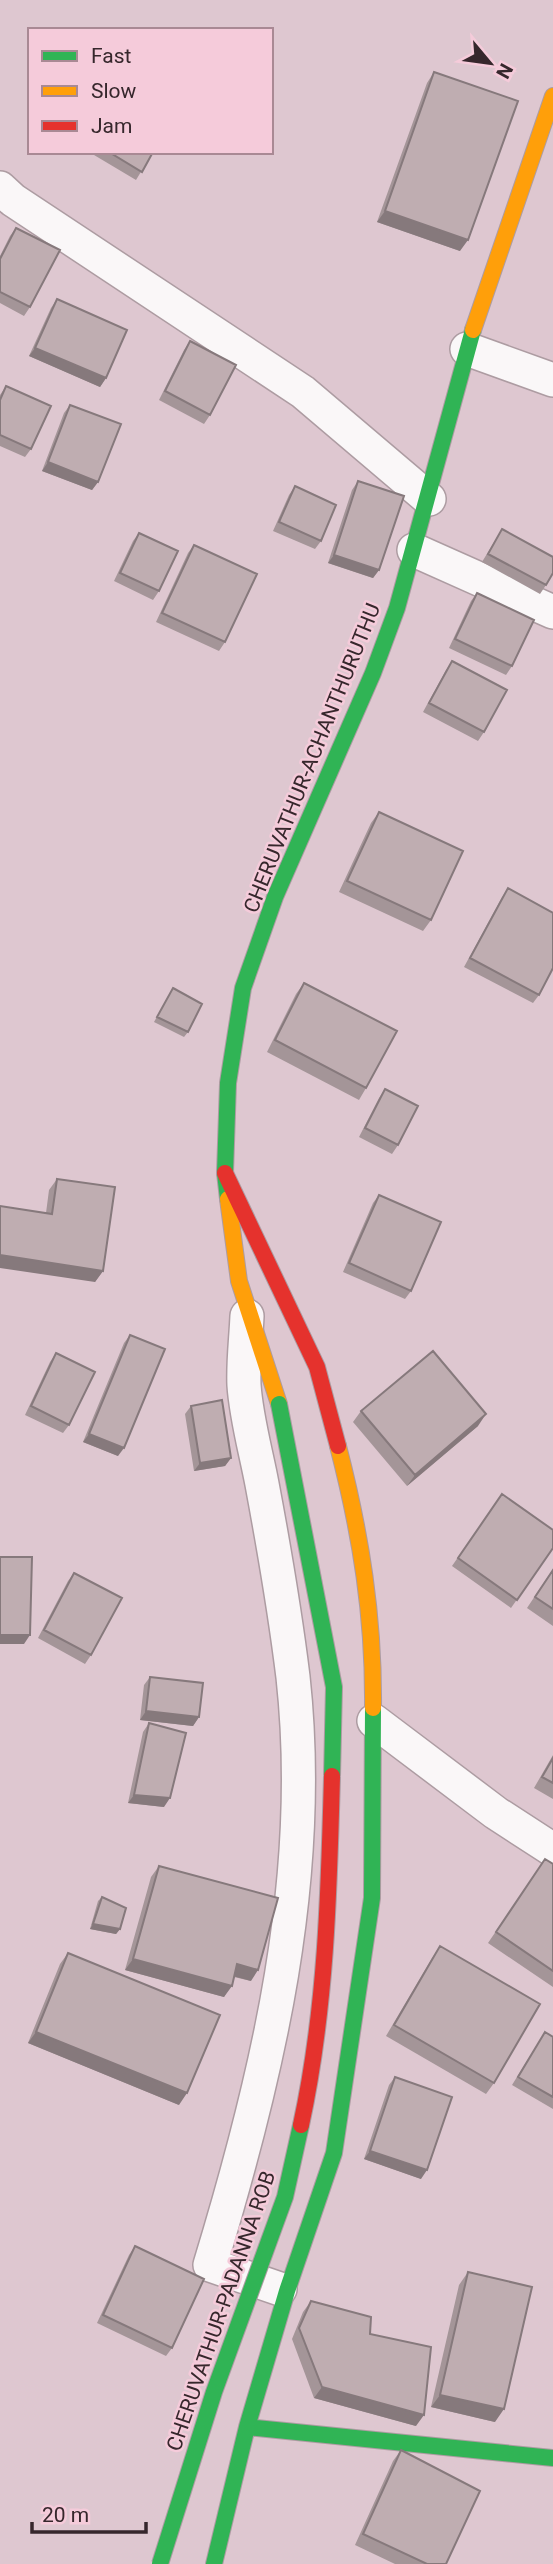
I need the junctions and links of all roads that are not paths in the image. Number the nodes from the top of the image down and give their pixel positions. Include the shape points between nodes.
1 (553, 96) edge
2 (0, 188) edge
3 (467, 349) junction
4 (553, 380) edge
5 (429, 499) junction
6 (414, 550) junction
7 (553, 612) edge
8 (225, 1173) junction
9 (247, 1307) junction
10 (279, 1404) joint
11 (374, 1721) junction
12 (553, 1850) edge
13 (287, 2291) junction
14 (247, 2427) junction
15 (553, 2458) edge
16 (160, 2564) edge
17 (214, 2564) edge

1 - 3 main road, CHERUVATHUR-ACHANTHURUTHU
2 - 5 street via 303,392
3 - 4 street
3 - 5 main road, CHERUVATHUR-ACHANTHURUTHU
5 - 6 main road, CHERUVATHUR-ACHANTHURUTHU
6 - 7 street
6 - 8 main road, CHERUVATHUR-ACHANTHURUTHU via 373,673 280,885 243,988 228,1083
8 - 9 main road, CHERUVATHUR-ACHANTHURUTHU via 239,1281
8 - 11 main road via 317,1367 356,1517 374,1643
9 - 10 main road, CHERUVATHUR-ACHANTHURUTHU
9 - 13 street via 244,1386 293,1679 299,1822 292,1917 270,2034 244,2154 210,2265
10 - 16 main road, CHERUVATHUR-PADANNA ROB, bridge via 334,1687 329,1906 315,2061 285,2197 214,2392
11 - 12 street
11 - 13 main road via 372,1898 336,2140
13 - 14 main road
14 - 15 main road
14 - 17 main road

